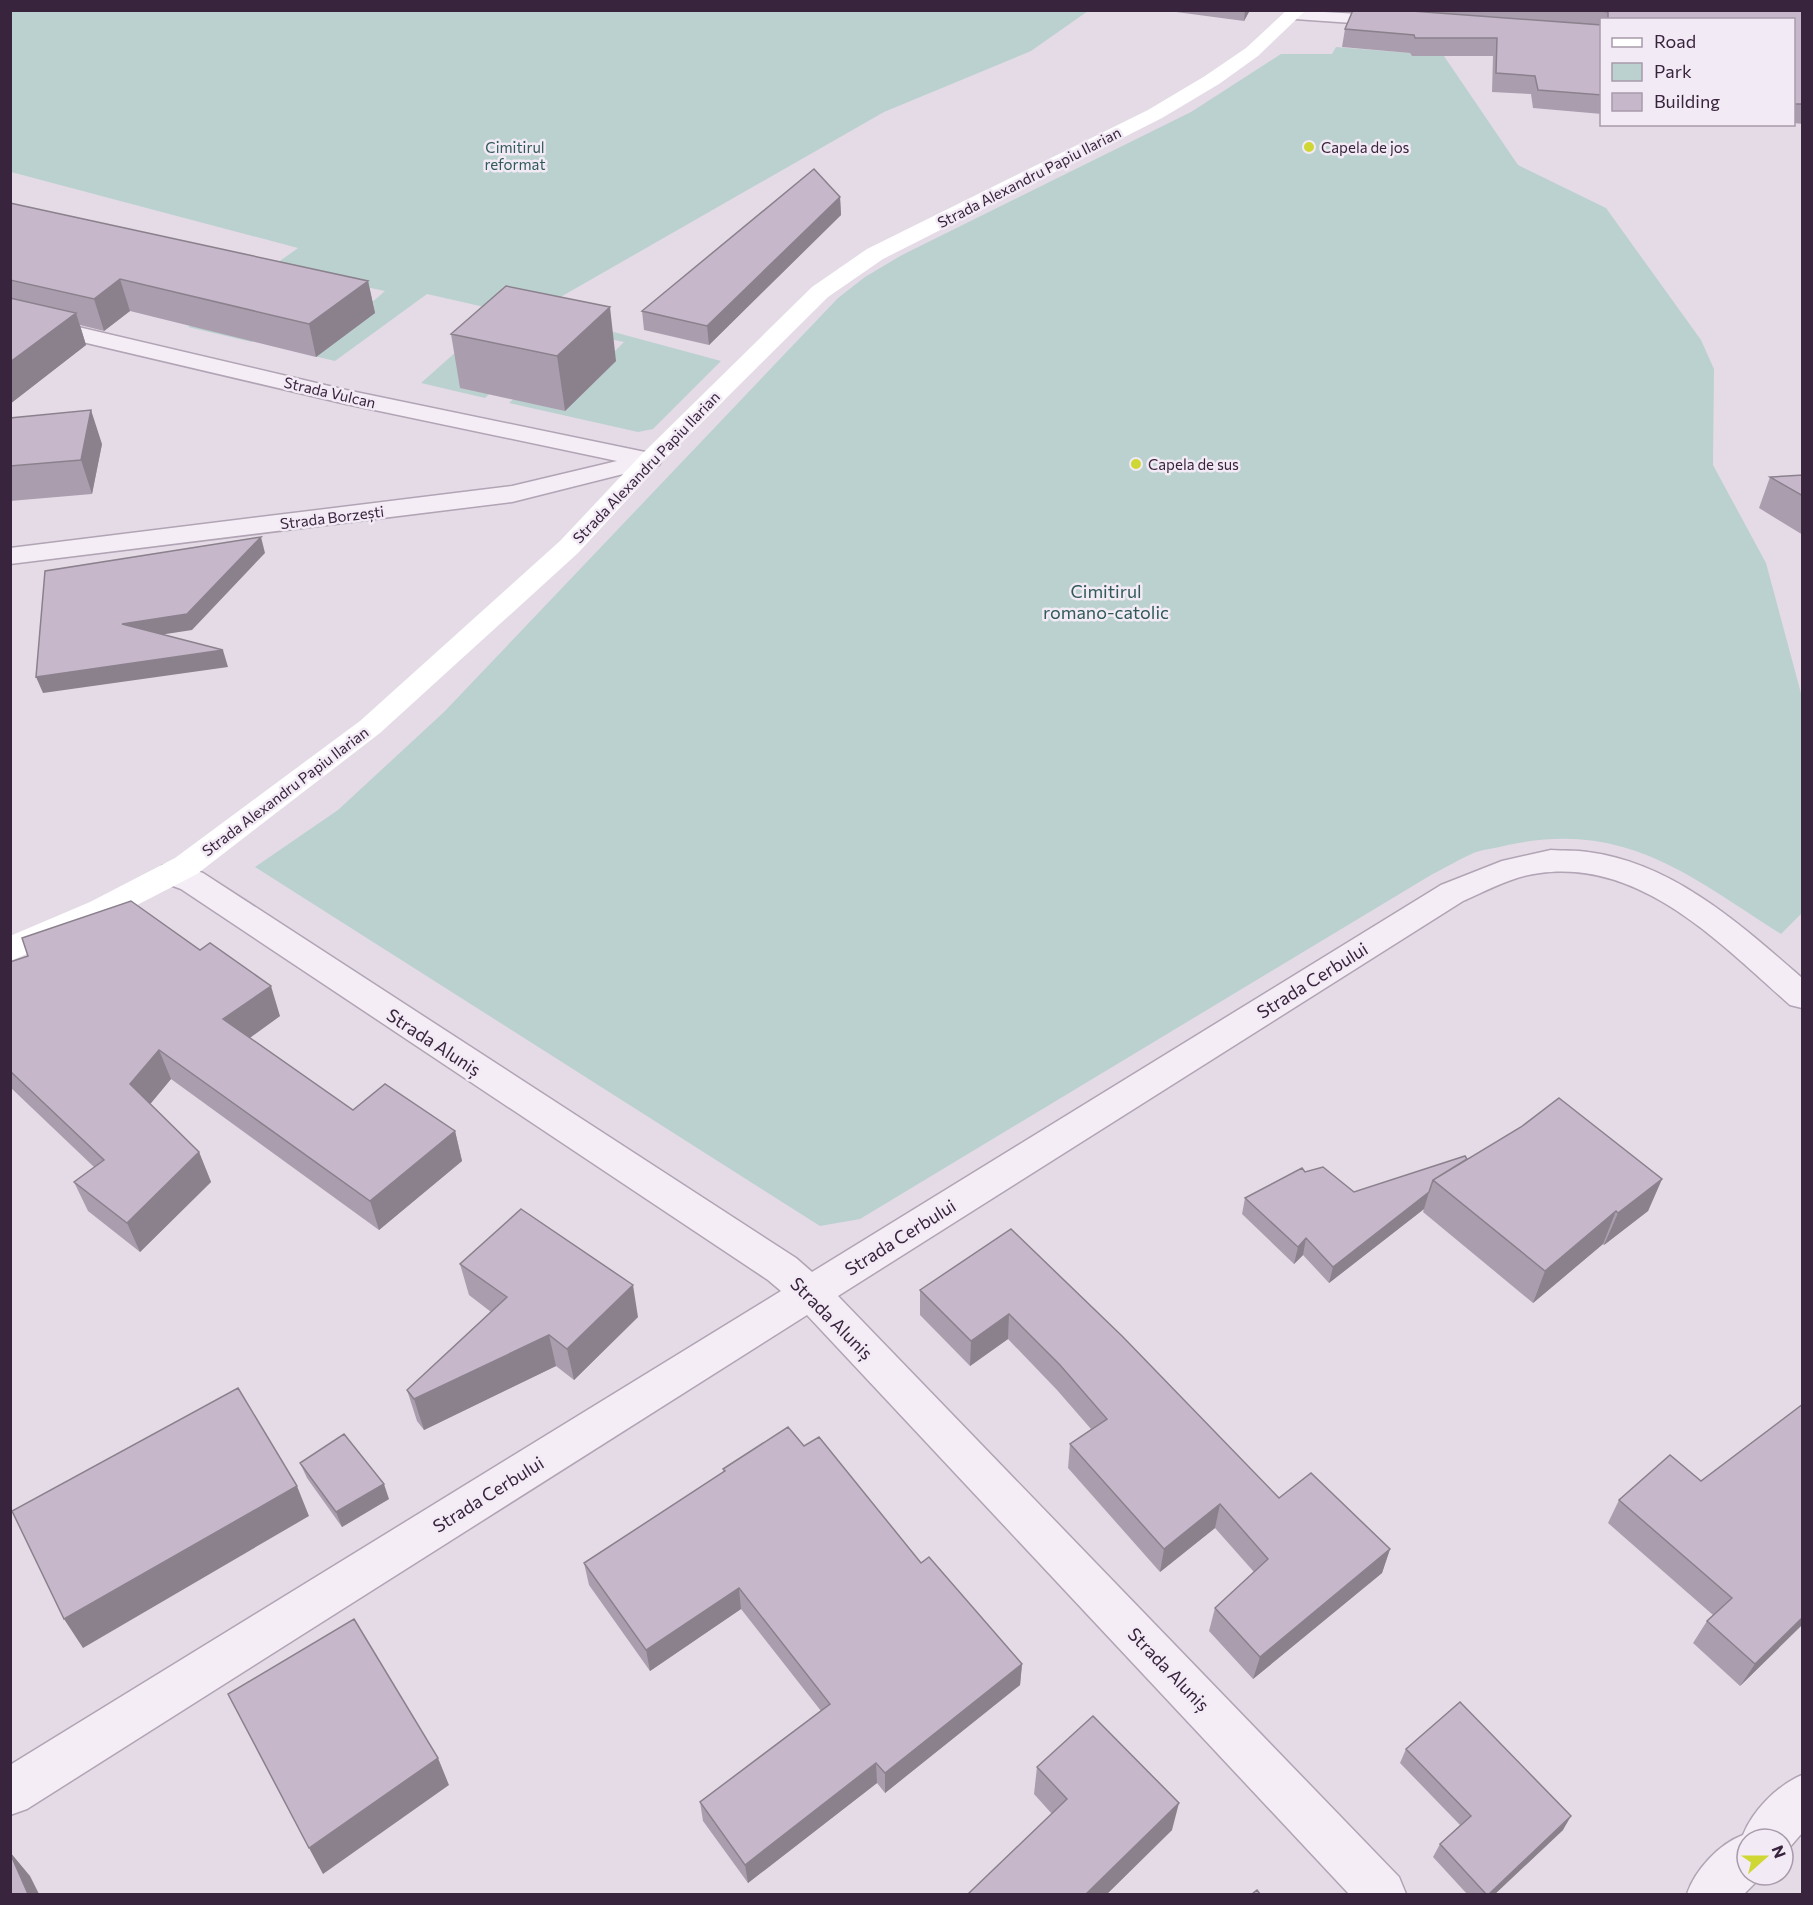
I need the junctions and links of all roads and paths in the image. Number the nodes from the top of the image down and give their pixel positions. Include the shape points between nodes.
1 (1297, 12) edge
2 (1416, 22) edge
3 (10, 318) edge
4 (650, 460) junction
5 (10, 556) edge
6 (173, 874) junction
7 (10, 950) edge
8 (1803, 996) edge
9 (811, 1293) junction
10 (10, 1792) edge
11 (1803, 1800) edge
12 (1776, 1827) edge
13 (1735, 1869) edge
14 (1382, 1894) edge
15 (1711, 1894) edge

1 - 2 street
1 - 4 street, Strada Alexandru Papiu Ilarian via 1212,80 1155,114 846,272 820,292
3 - 4 street, Strada Vulcan via 346,397
4 - 5 street, Strada Borzești via 512,494
4 - 6 street, Strada Alexandru Papiu Ilarian via 569,547 370,727
6 - 7 street, Strada Alexandru Papiu Ilarian
6 - 9 street, Strada Aluniș via 192,881 782,1269
8 - 9 street, Strada Cerbului via 1701,910 1652,883 1600,865 1551,861 1496,873 1442,899
9 - 10 street, Strada Cerbului
9 - 14 street, Strada Aluniș
11 - 12 street
13 - 15 street

